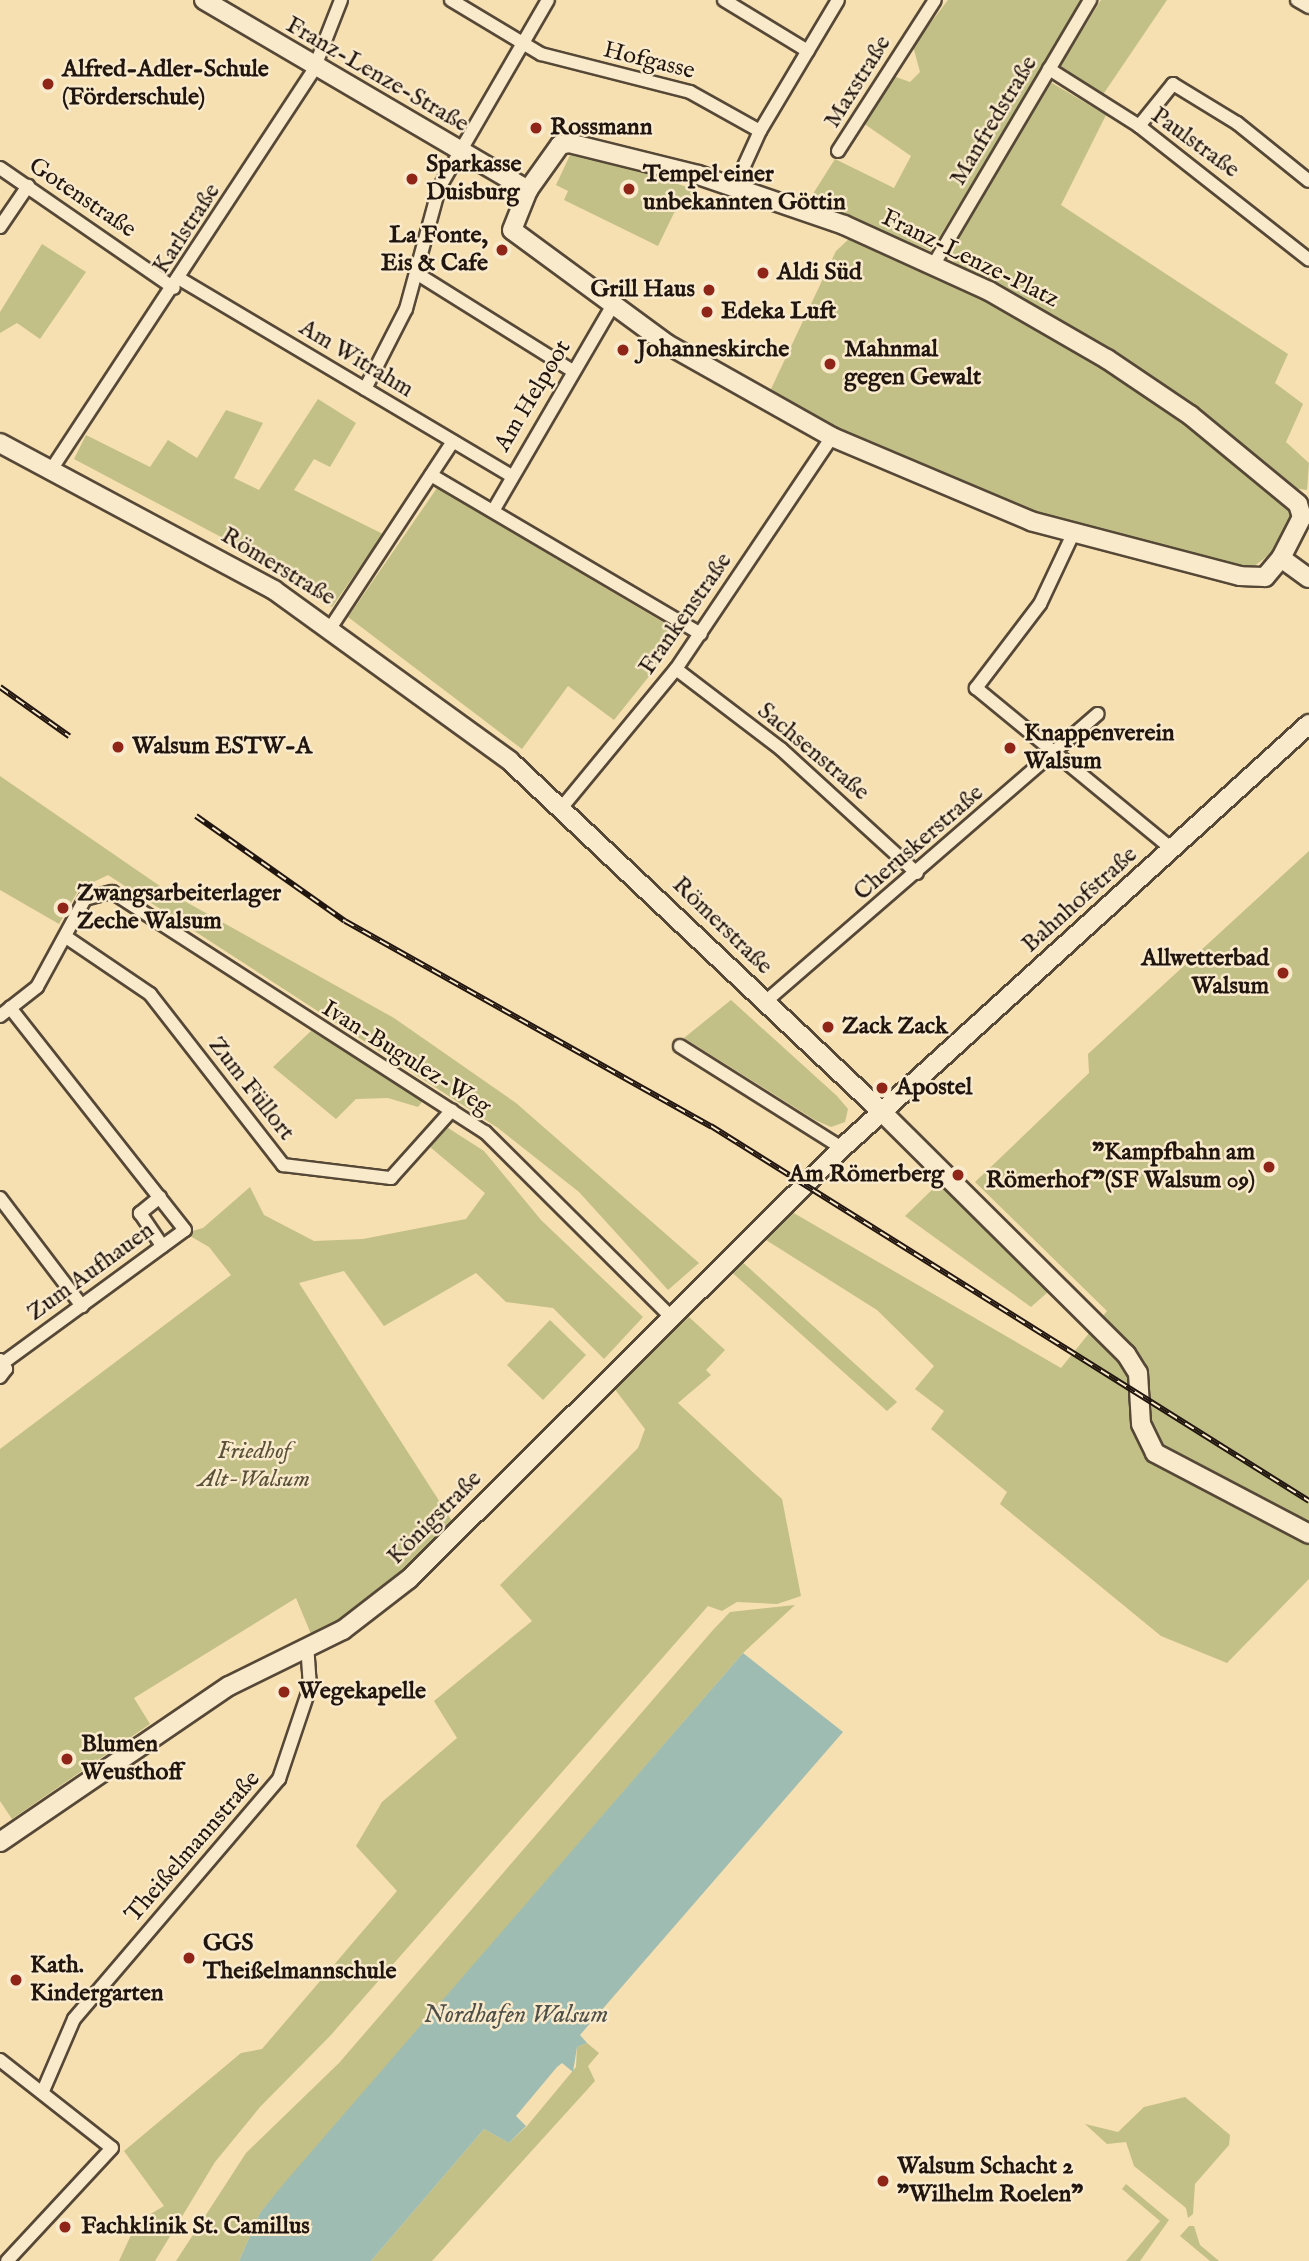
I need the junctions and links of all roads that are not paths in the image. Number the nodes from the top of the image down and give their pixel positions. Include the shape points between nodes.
1 (204, 0) edge
2 (341, 0) edge
3 (451, 0) edge
4 (548, 0) edge
5 (724, 0) edge
6 (838, 0) edge
7 (935, 0) edge
8 (1090, 0) edge
9 (1297, 0) edge
10 (1309, 7) edge
11 (523, 43) junction
12 (808, 51) junction
13 (314, 69) junction
14 (1049, 69) junction
15 (1139, 126) junction
16 (760, 131) junction
17 (459, 151) junction
18 (838, 151) dead end
19 (0, 168) edge
20 (1309, 181) edge
21 (735, 186) junction
22 (28, 187) junction
23 (528, 190) junction
24 (0, 228) edge
25 (1309, 260) edge
26 (934, 264) junction
27 (416, 273) junction
28 (177, 283) junction
29 (613, 306) junction
30 (571, 370) junction
31 (365, 389) junction
32 (832, 437) junction
33 (453, 442) junction
34 (0, 443) edge
35 (51, 470) junction
36 (432, 475) junction
37 (510, 475) junction
38 (1305, 504) edge
39 (493, 511) junction
40 (1073, 534) junction
41 (1281, 558) junction
42 (1309, 578) edge
43 (331, 627) junction
44 (701, 634) junction
45 (676, 669) junction
46 (1098, 714) dead end
47 (1309, 724) edge
48 (1055, 752) junction
49 (563, 806) junction
50 (1172, 849) junction
51 (917, 873) junction
52 (66, 937) junction
53 (765, 1002) junction
54 (4, 1009) edge
55 (680, 1046) dead end
56 (452, 1110) junction
57 (883, 1112) junction
58 (842, 1148) junction
59 (160, 1197) junction
60 (0, 1198) edge
61 (162, 1247) junction
62 (82, 1306) junction
63 (670, 1316) junction
64 (1, 1362) edge
65 (0, 1377) edge
66 (1309, 1534) edge
67 (307, 1648) junction
68 (0, 1842) edge
69 (0, 2060) edge
70 (43, 2091) junction
71 (7, 2261) edge

1 - 13 street, Franz-Lenze-Straße
2 - 13 street, Karlstraße
3 - 11 street, Hofgasse
4 - 11 street
5 - 12 street
6 - 12 street
7 - 18 street, Maxstraße
8 - 14 street, Manfredstraße
9 - 10 street
11 - 16 street, Hofgasse via 586,68 719,103
11 - 17 street
12 - 16 street
13 - 17 street, Franz-Lenze-Straße
13 - 28 street, Karlstraße
14 - 15 street, Paulstraße
14 - 26 street, Manfredstraße
15 - 20 street via 1173,84 1237,122
15 - 25 street, Paulstraße
16 - 21 street
17 - 23 street, Franz-Lenze-Straße
17 - 27 street via 439,188
19 - 22 street, Gotenstraße
21 - 23 street, Franz-Lenze-Platz via 565,142
21 - 26 street, Franz-Lenze-Platz
22 - 24 street
22 - 28 street, Gotenstraße
23 - 29 street, Franz-Lenze-Platz via 512,230
26 - 38 street, Franz-Lenze-Platz via 1114,363
27 - 30 street
27 - 31 street via 398,331
28 - 31 street, Am Witrahm
28 - 35 street, Karlstraße
29 - 30 street, Am Helpoot
29 - 32 street, Franz-Lenze-Platz via 667,344
30 - 37 street, Am Helpoot
31 - 33 street, Am Witrahm
32 - 40 street, Franz-Lenze-Platz
32 - 44 street, Frankenstraße
33 - 36 street, Am Helpoot
33 - 37 street, Am Witrahm
34 - 35 street, Römerstraße
35 - 43 street, Römerstraße via 247,574
36 - 39 street
36 - 43 street, Am Helpoot
37 - 39 street, Am Helpoot
38 - 41 street, Franz-Lenze-Platz
39 - 44 street
40 - 41 street, Franz-Lenze-Platz via 1259,579
40 - 48 street via 1040,604 976,688
41 - 42 street
43 - 49 street, Römerstraße
44 - 45 street, Frankenstraße
45 - 49 street, Frankenstraße
45 - 51 street, Sachsenstraße via 781,749
46 - 48 street, Cheruskerstraße
47 - 50 street, Bahnhofstraße
48 - 50 street
48 - 51 street, Cheruskerstraße
49 - 53 street, Römerstraße
50 - 57 street, Bahnhofstraße
51 - 53 street, Cheruskerstraße
52 - 54 street via 37,987
52 - 56 street, Ivan-Bugulez-Weg via 85,900 96,892 127,900 259,991
52 - 56 street, Zum Füllort via 150,994 283,1165 391,1178
53 - 57 street, Römerstraße
54 - 59 street
55 - 58 street
56 - 63 street, Ivan-Bugulez-Weg via 501,1147
57 - 58 street, Königstraße
57 - 66 street, Römerstraße via 1126,1354 1138,1373 1141,1424 1155,1453
58 - 63 street, Königstraße
59 - 61 street via 140,1213
59 - 61 street, Zum Aufhauen via 185,1230
60 - 62 street
61 - 62 street, Zum Aufhauen
62 - 64 street, Zum Aufhauen
63 - 67 street, Königstraße via 409,1579 371,1611
64 - 65 street, Zum Aufhauen
67 - 68 street, Königstraße via 229,1686
67 - 70 street, Theißelmannstraße via 310,1687 279,1779 74,2019
69 - 70 street
70 - 71 street via 112,2148

